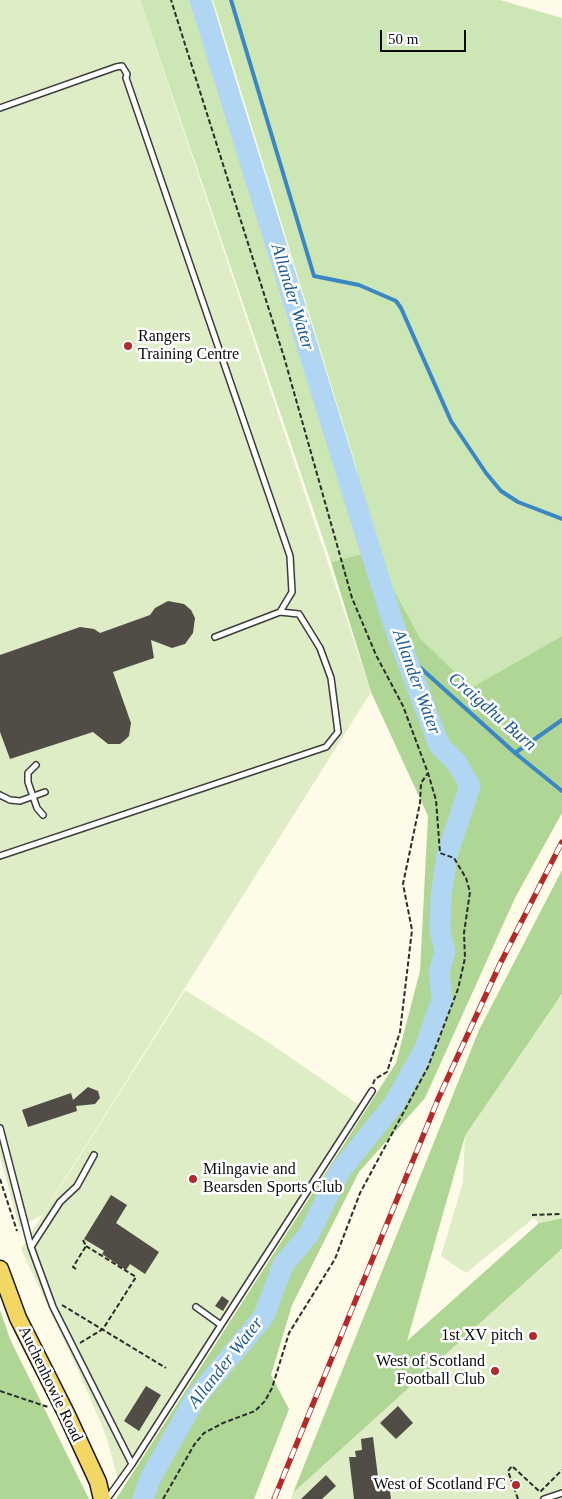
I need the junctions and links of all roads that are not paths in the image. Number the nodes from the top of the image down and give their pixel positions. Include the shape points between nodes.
1 (0, 108) edge
2 (280, 612) junction
3 (215, 637) dead end
4 (36, 766) dead end
5 (45, 792) dead end
6 (0, 795) edge
7 (32, 796) junction
8 (43, 814) dead end
9 (0, 856) edge
10 (372, 1091) road end
11 (0, 1128) edge
12 (94, 1155) dead end
13 (31, 1247) junction
14 (0, 1269) edge
15 (196, 1307) dead end
16 (221, 1325) junction
17 (132, 1464) junction
18 (562, 1493) edge
19 (102, 1499) edge
20 (107, 1499) edge
21 (544, 1499) edge

1 - 2 lane via 122,66 127,74 290,556 292,592
2 - 3 lane
2 - 9 lane via 299,614 320,648 331,678 338,732 326,747
4 - 7 lane via 28,773
5 - 7 lane
6 - 7 lane via 20,802
7 - 8 lane
10 - 16 lane
11 - 13 lane
12 - 13 lane via 77,1186 60,1202
13 - 17 lane via 49,1297
14 - 19 main road, Auchenhowie Road via 18,1318 66,1413 98,1482
15 - 16 lane
16 - 17 lane
17 - 20 lane
18 - 21 lane

